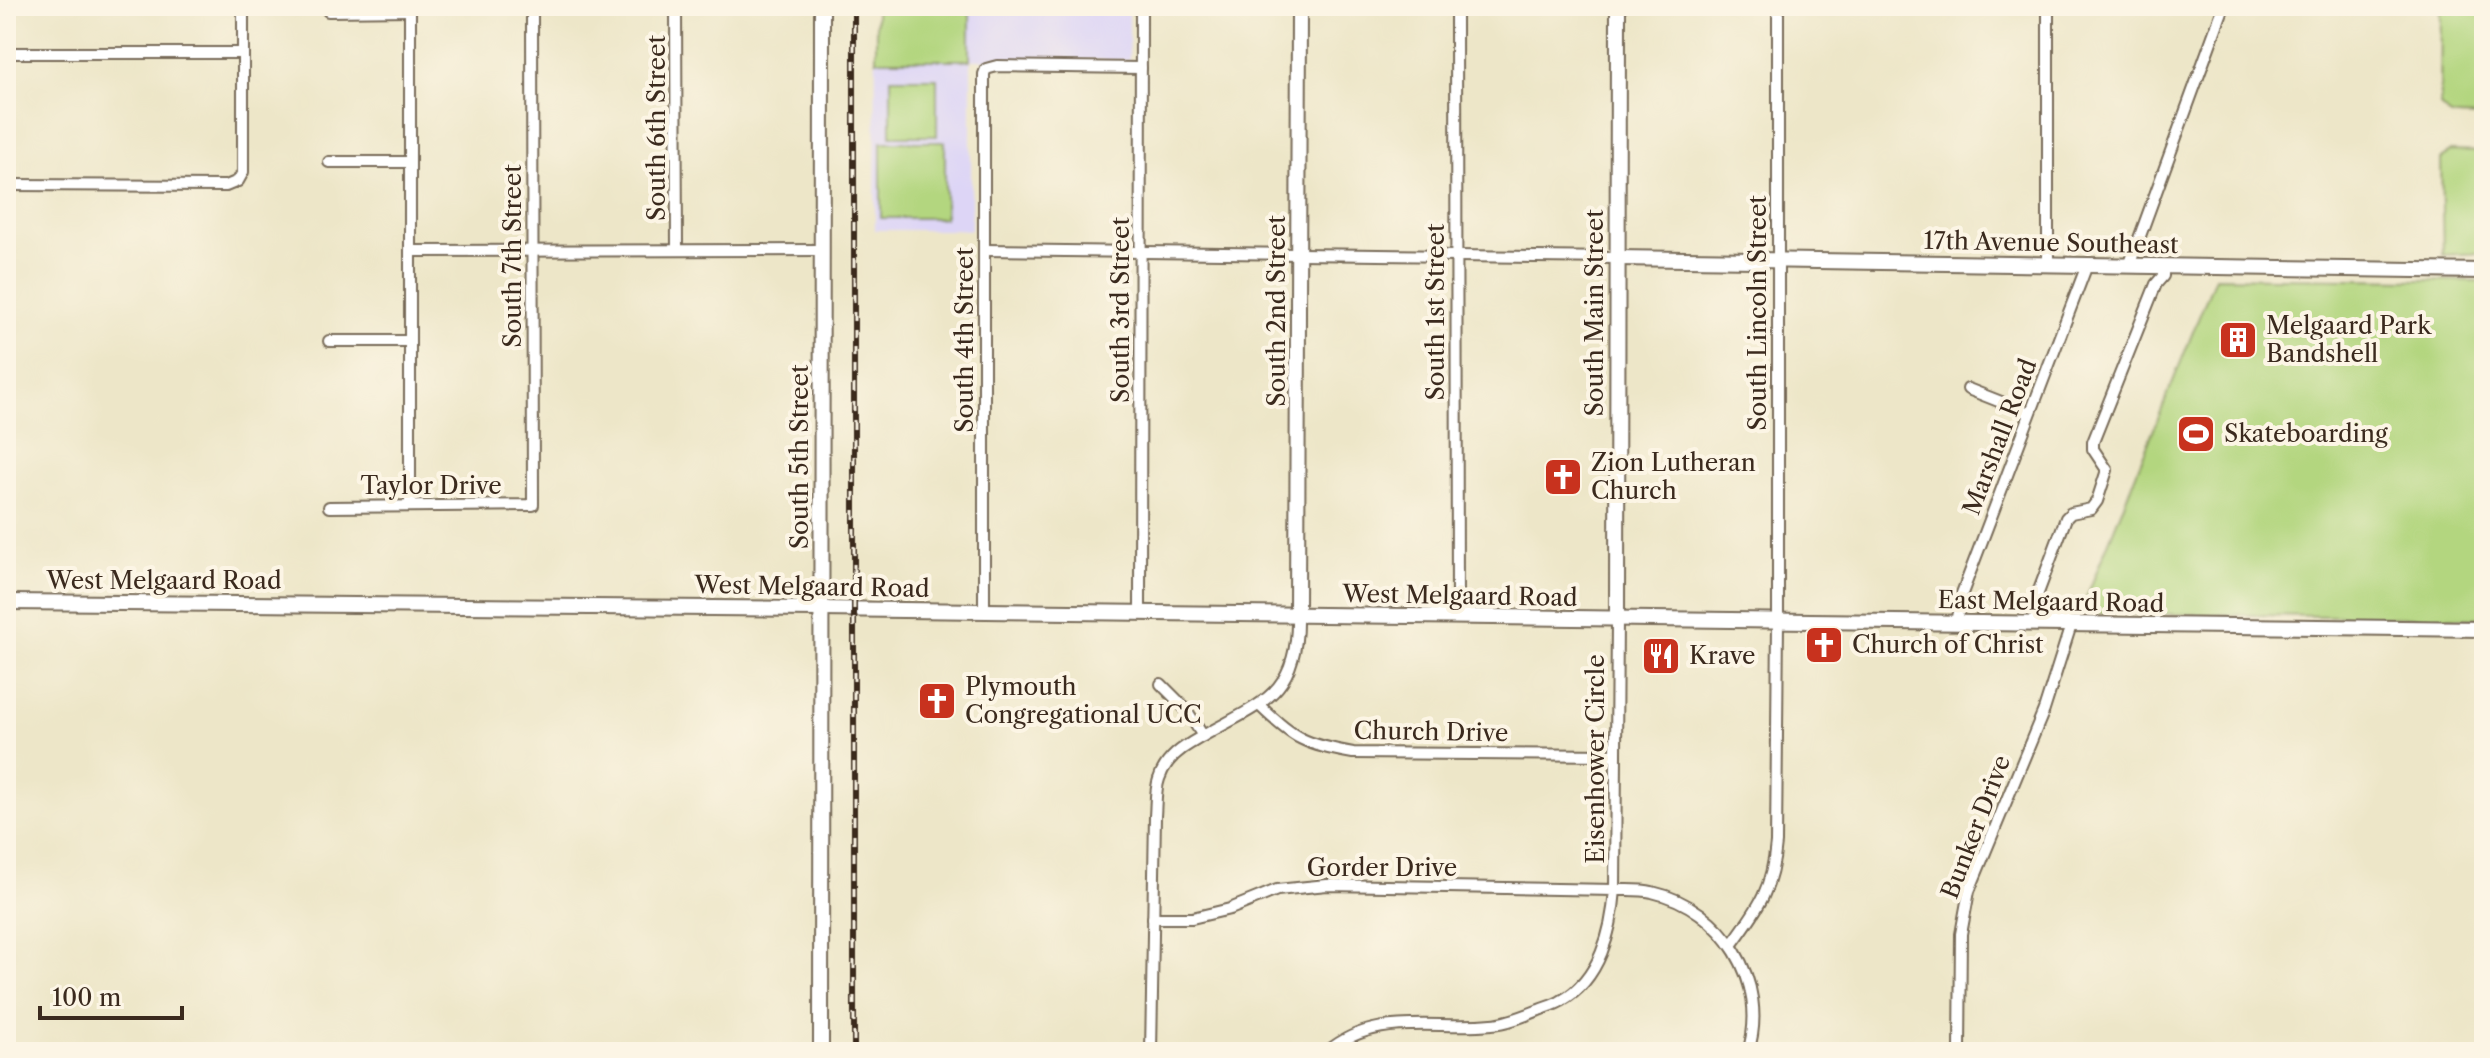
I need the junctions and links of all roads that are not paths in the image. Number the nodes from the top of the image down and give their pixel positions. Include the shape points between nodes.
1 (243, 6) edge
2 (532, 6) edge
3 (676, 6) edge
4 (822, 6) edge
5 (1141, 6) edge
6 (1299, 6) edge
7 (1456, 6) edge
8 (1618, 6) edge
9 (1778, 6) edge
10 (2048, 6) edge
11 (2224, 6) edge
12 (410, 8) edge
13 (328, 11) dead end
14 (6, 53) edge
15 (243, 53) junction
16 (1141, 68) junction
17 (329, 162) dead end
18 (410, 162) junction
19 (6, 185) edge
20 (533, 250) junction
21 (677, 250) junction
22 (823, 250) junction
23 (985, 250) junction
24 (410, 251) junction
25 (1140, 252) junction
26 (1300, 254) junction
27 (1456, 256) junction
28 (1617, 258) junction
29 (1778, 261) junction
30 (2048, 265) junction
31 (2087, 265) junction
32 (2129, 266) junction
33 (2163, 266) junction
34 (2484, 271) edge
35 (329, 341) dead end
36 (410, 341) junction
37 (1968, 389) dead end
38 (2029, 413) junction
39 (410, 505) junction
40 (533, 505) joint
41 (329, 507) dead end
42 (6, 602) edge
43 (821, 609) junction
44 (984, 611) junction
45 (1140, 613) junction
46 (1297, 616) junction
47 (1457, 618) junction
48 (1617, 620) junction
49 (1778, 622) junction
50 (1956, 623) junction
51 (2035, 624) junction
52 (2071, 625) junction
53 (2484, 629) edge
54 (1161, 684) dead end
55 (1260, 706) junction
56 (1203, 736) junction
57 (1616, 755) junction
58 (1615, 890) junction
59 (1153, 918) junction
60 (1732, 944) junction
61 (821, 1052) edge
62 (1151, 1052) edge
63 (1327, 1052) edge
64 (1748, 1052) edge
65 (1960, 1052) edge

1 - 15 street
2 - 20 street, South 7th Street
3 - 21 street, South 6th Street
4 - 22 main road, South 5th Street
5 - 16 street, South 3rd Street
6 - 26 main road, South 2nd Street
7 - 27 street, South 1st Street
8 - 28 main road, South Main Street
9 - 29 street, South Lincoln Street
10 - 30 street
11 - 32 street
12 - 13 street
12 - 18 street
14 - 15 street
15 - 19 street via 243,172 238,181 226,186
16 - 23 street, South 4th Street via 986,69
16 - 25 street, South 3rd Street
17 - 18 street
18 - 24 street
20 - 21 street
20 - 24 street
20 - 40 street, South 7th Street
21 - 22 street
22 - 43 main road, South 5th Street
23 - 25 street
23 - 44 street, South 4th Street
24 - 36 street
25 - 26 street
25 - 45 street, South 3rd Street
26 - 27 street
26 - 46 main road, South 2nd Street
27 - 28 street
27 - 47 street, South 1st Street
28 - 29 main road, 17th Avenue Southeast
28 - 48 main road, South Main Street
29 - 30 main road, 17th Avenue Southeast
29 - 49 street, South Lincoln Street
30 - 31 main road, 17th Avenue Southeast
31 - 32 main road, 17th Avenue Southeast
31 - 38 street, Marshall Road
32 - 33 main road, 17th Avenue Southeast
33 - 34 main road, 17th Avenue Southeast
33 - 51 street via 2093,442 2107,470 2097,501 2091,509 2066,518 2038,593
35 - 36 street
36 - 39 street
37 - 38 street
38 - 50 street, Marshall Road via 1961,596
39 - 40 street, Taylor Drive
39 - 41 street, Taylor Drive
42 - 43 main road, West Melgaard Road
43 - 44 main road, West Melgaard Road
43 - 61 main road, South 5th Street
44 - 45 main road, West Melgaard Road
45 - 46 main road, West Melgaard Road
46 - 47 main road, West Melgaard Road
46 - 55 street via 1295,655 1276,690
47 - 48 main road, West Melgaard Road
48 - 49 main road, East Melgaard Road
48 - 57 street, Eisenhower Circle
49 - 50 main road, East Melgaard Road
49 - 60 street, South Lincoln Street via 1774,871 1766,894
50 - 51 main road, East Melgaard Road
51 - 52 main road, East Melgaard Road
52 - 53 main road, East Melgaard Road
52 - 65 street, Bunker Drive via 2044,710 1969,891 1961,934
54 - 56 street
55 - 56 street
55 - 57 street, Church Drive via 1310,745 1353,753
56 - 59 street via 1175,753 1159,779
57 - 58 street, Eisenhower Circle
58 - 59 street, Gorder Drive via 1327,885 1277,890 1192,918
58 - 60 street, Eisenhower Circle via 1652,892 1695,909
58 - 63 street via 1607,938 1596,965 1563,1001 1493,1024 1370,1029
59 - 62 street
60 - 64 street, Eisenhower Circle via 1754,1000 1754,1035

